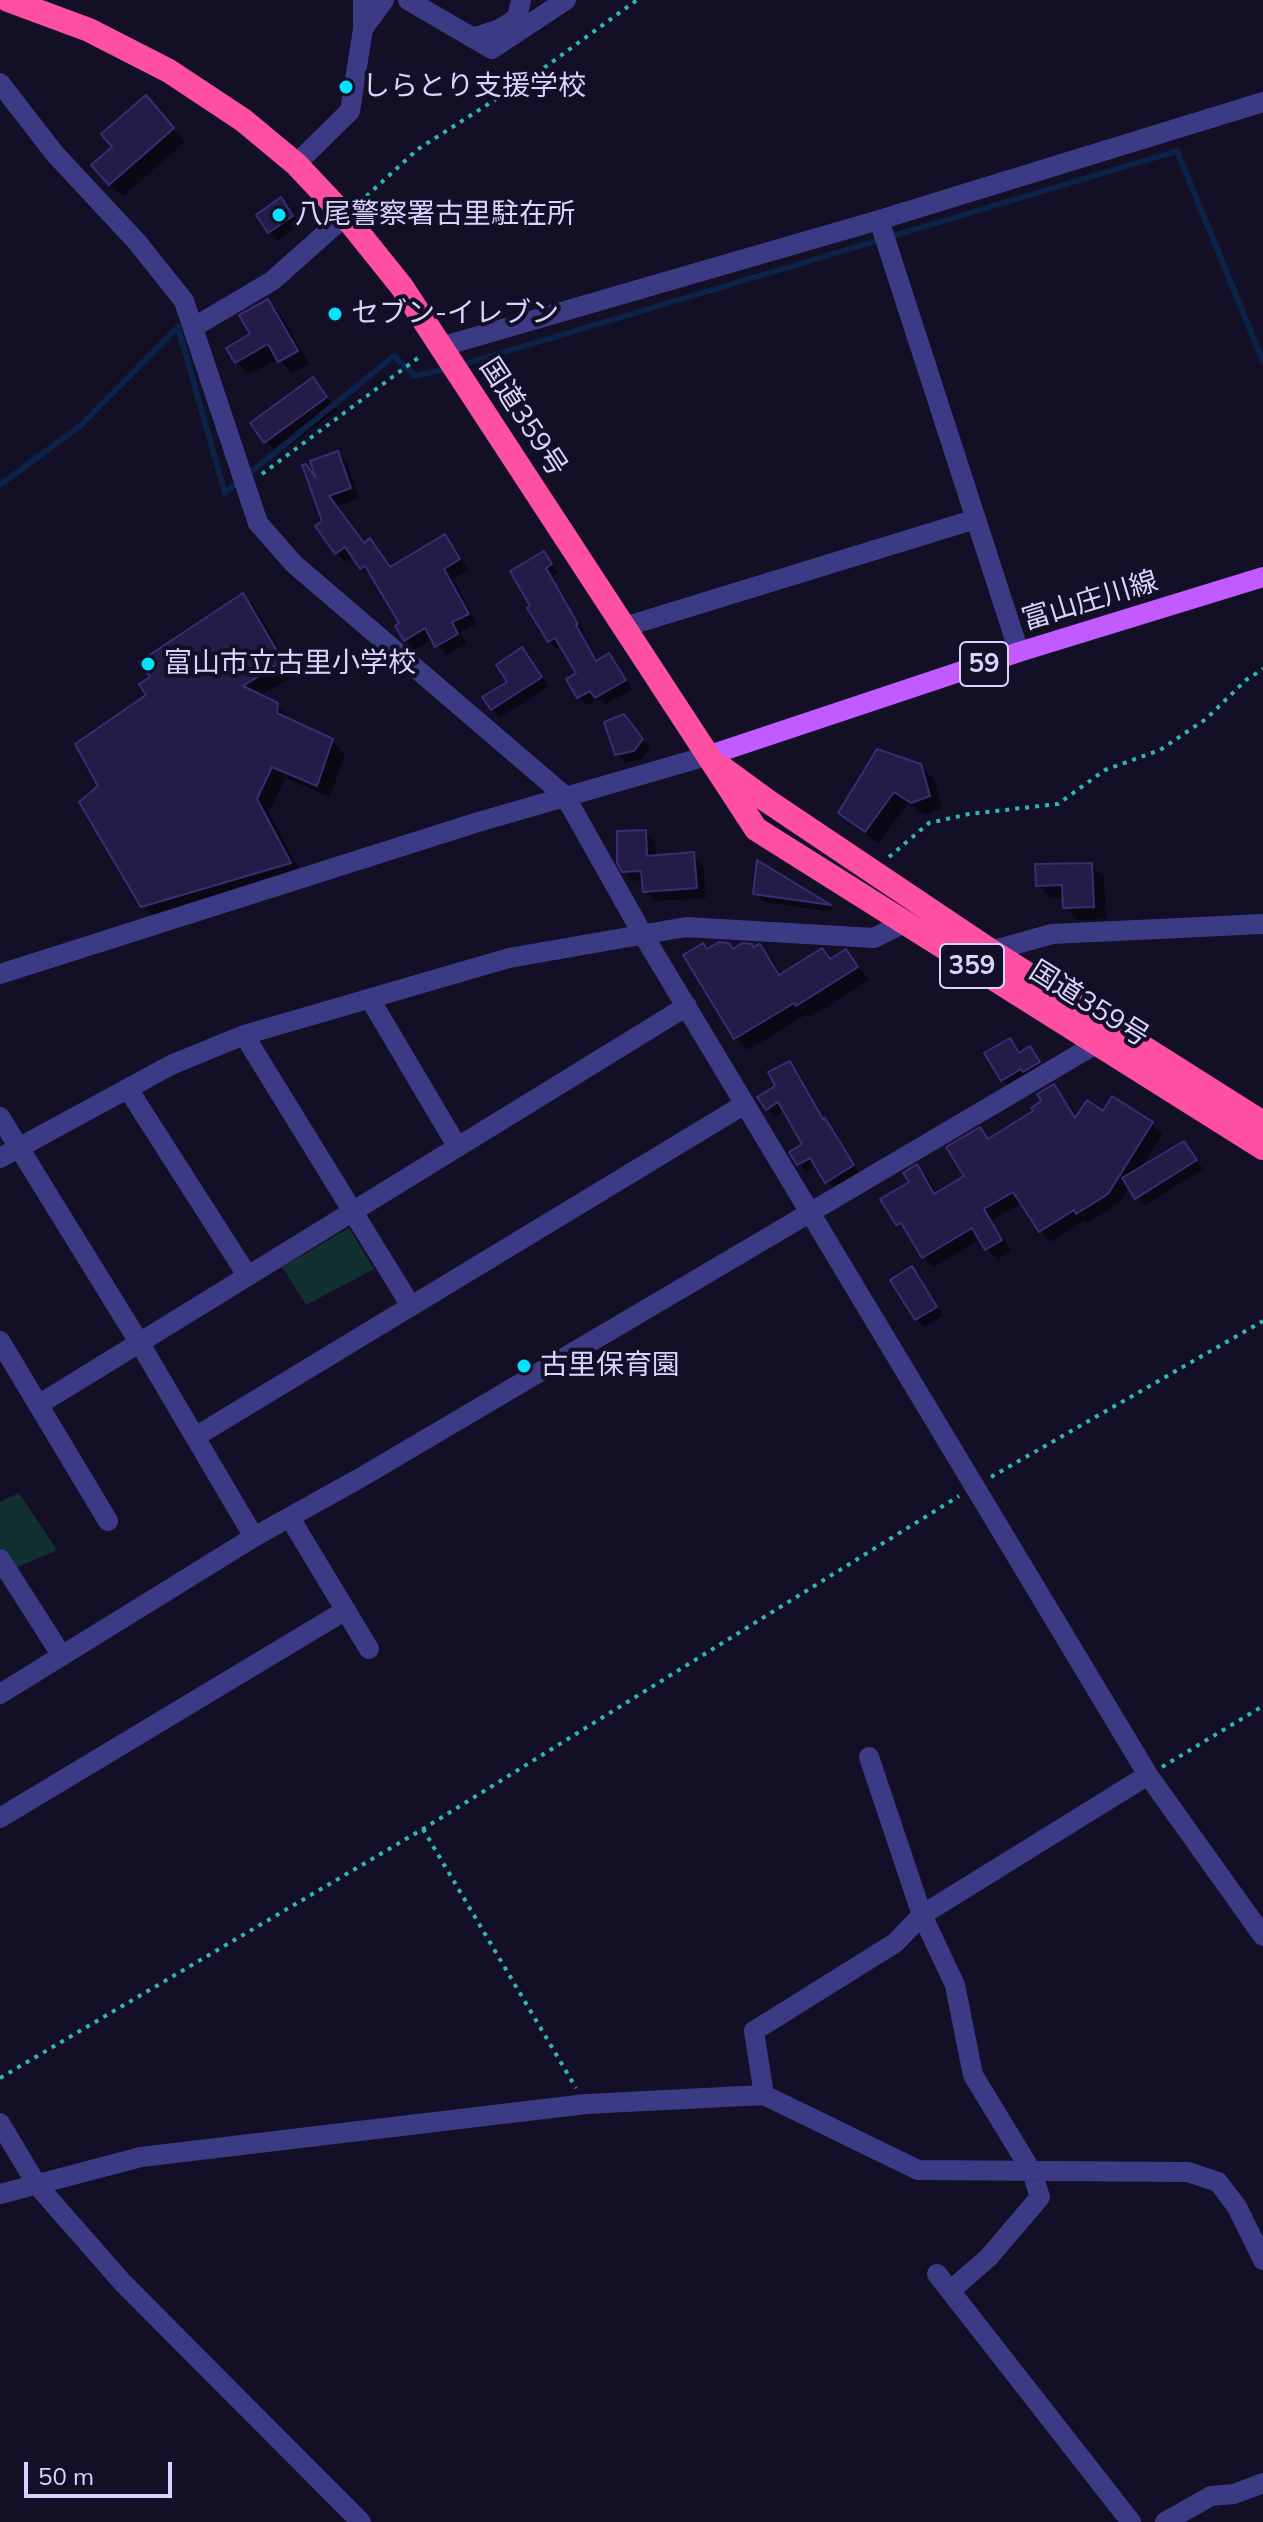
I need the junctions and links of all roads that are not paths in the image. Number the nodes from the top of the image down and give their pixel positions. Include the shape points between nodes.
1 (8, 0) edge
2 (363, 0) edge
3 (384, 0) edge
4 (408, 0) edge
5 (521, 0) edge
6 (566, 0) edge
7 (363, 29) junction
8 (473, 38) junction
9 (0, 83) edge
10 (1263, 102) edge
11 (296, 164) junction
12 (345, 216) junction
13 (879, 220) junction
14 (194, 327) junction
15 (440, 347) junction
16 (976, 519) junction
17 (1263, 577) edge
18 (624, 627) junction
19 (1019, 652) junction
20 (707, 756) junction
21 (565, 796) junction
22 (904, 923) junction
23 (1263, 924) edge
24 (642, 933) junction
25 (991, 951) junction
26 (0, 974) edge
27 (370, 999) junction
28 (687, 1006) junction
29 (244, 1035) junction
30 (1096, 1044) junction
31 (128, 1089) junction
32 (745, 1104) junction
33 (0, 1117) edge
34 (1263, 1123) edge
35 (457, 1146) junction
36 (19, 1148) junction
37 (1263, 1148) edge
38 (0, 1158) edge
39 (352, 1210) junction
40 (809, 1212) junction
41 (247, 1275) junction
42 (411, 1306) junction
43 (0, 1341) edge
44 (139, 1342) junction
45 (38, 1405) junction
46 (195, 1437) junction
47 (290, 1518) junction
48 (108, 1521) dead end
49 (254, 1537) junction
50 (0, 1559) edge
51 (346, 1610) junction
52 (369, 1649) dead end
53 (62, 1656) junction
54 (0, 1694) edge
55 (869, 1757) dead end
56 (1148, 1775) junction
57 (0, 1818) edge
58 (922, 1915) junction
59 (1263, 1936) edge
60 (764, 2095) junction
61 (0, 2123) edge
62 (1032, 2172) junction
63 (37, 2185) junction
64 (0, 2194) edge
65 (1258, 2239) edge
66 (1263, 2260) edge
67 (937, 2274) dead end
68 (950, 2291) junction
69 (1263, 2483) edge
70 (361, 2522) edge
71 (1131, 2522) edge
72 (1165, 2522) edge

1 - 11 highway, 国道359号 / 359 via 89,30 169,71 243,120
2 - 7 street
3 - 7 street
4 - 8 street
5 - 8 street via 517,18
6 - 8 street via 492,49
7 - 11 street via 350,111
9 - 14 street via 184,301
10 - 13 street
11 - 12 highway, 国道359号 / 359
12 - 14 street via 272,281
12 - 15 highway, 国道359号 / 359 via 402,287
13 - 15 street
13 - 16 street
14 - 21 street via 258,523 294,564
15 - 18 highway, 国道359号 / 359
16 - 18 street
16 - 19 street
17 - 19 main road, 富山庄川線 / 59
18 - 20 highway, 国道359号 / 359
19 - 20 main road, 富山庄川線 / 59
20 - 21 street
20 - 22 highway, 国道359号 / 359 via 756,829
20 - 25 highway, 国道359号 / 359
21 - 24 street
21 - 26 street
22 - 24 street via 874,938 686,927
22 - 30 highway, 国道359号 / 359
23 - 25 street via 1052,934
24 - 27 street via 509,958
24 - 28 street
25 - 34 highway, 国道359号 / 359
27 - 29 street
27 - 35 street
28 - 32 street
28 - 35 street
29 - 31 street
29 - 39 street
30 - 37 highway, 国道359号 / 359
30 - 40 street
31 - 36 street
31 - 41 street
32 - 40 street
32 - 42 street
33 - 36 street
35 - 39 street
36 - 38 street
36 - 44 street
39 - 41 street
39 - 42 street
40 - 47 street
40 - 56 street
41 - 44 street
42 - 46 street
43 - 45 street
44 - 45 street
44 - 46 street
45 - 48 street
46 - 49 street
47 - 49 street
47 - 51 street
49 - 53 street
50 - 53 street
51 - 52 street
51 - 57 street
53 - 54 street
55 - 58 street
56 - 58 street
56 - 59 street
58 - 60 street via 895,1943 754,2031
58 - 62 street via 955,1985 973,2075
60 - 62 street via 918,2170
60 - 63 street via 586,2104 141,2157
61 - 63 street
62 - 65 street via 1188,2172 1218,2182
62 - 68 street via 1040,2197 989,2257
63 - 64 street
63 - 70 street via 123,2283
65 - 66 street
67 - 68 street
68 - 71 street
69 - 72 street via 1211,2496

